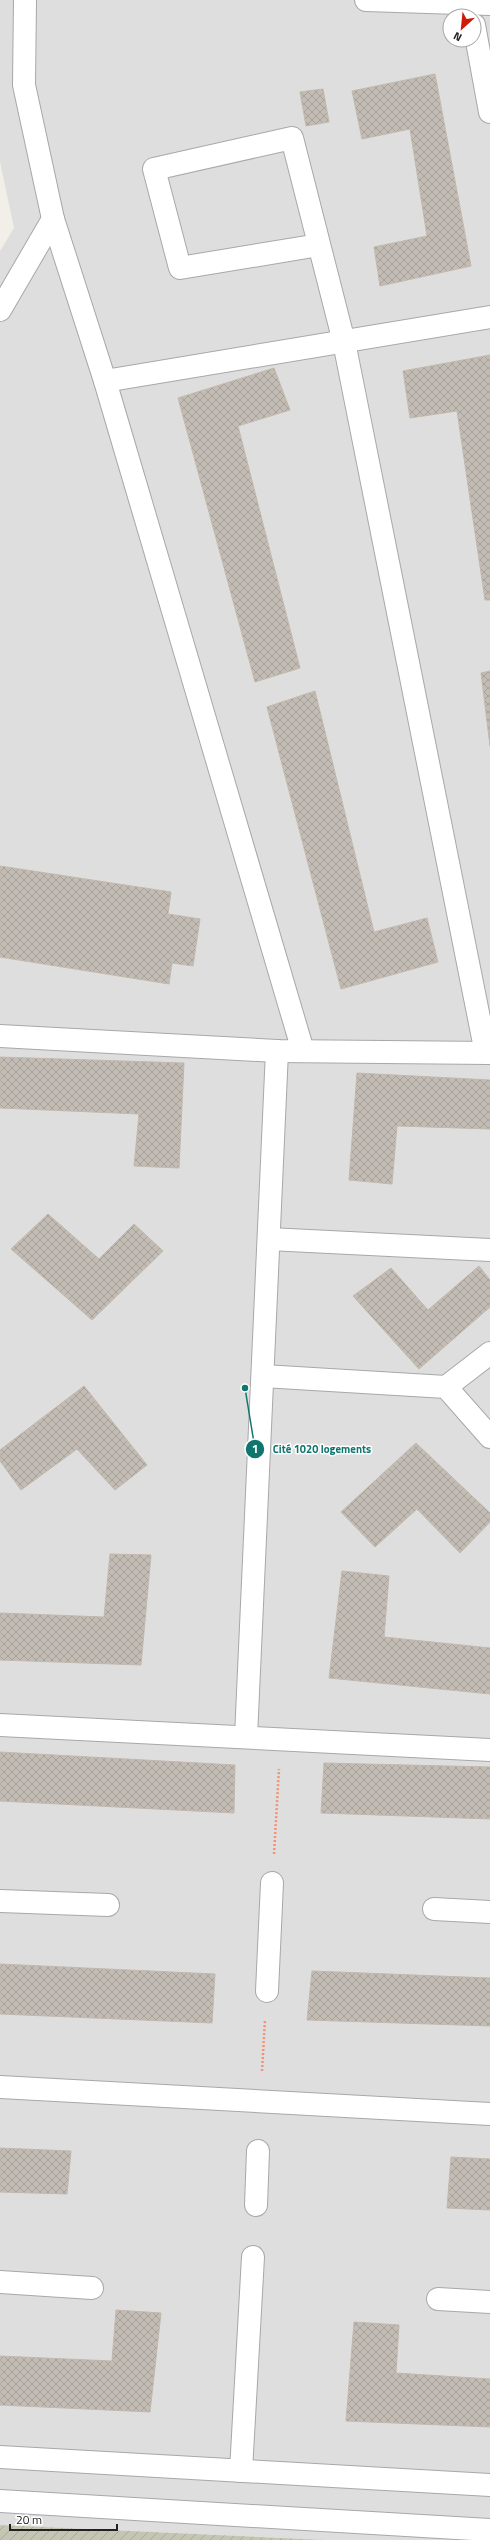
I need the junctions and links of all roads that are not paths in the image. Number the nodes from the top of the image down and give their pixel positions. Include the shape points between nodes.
1 (25, 0) edge
2 (366, 0) edge
3 (478, 8) edge
4 (478, 48) edge
5 (490, 112) edge
6 (53, 219) junction
7 (319, 245) junction
8 (0, 310) edge
9 (490, 317) edge
10 (344, 342) junction
11 (105, 381) junction
12 (0, 1036) edge
13 (277, 1051) junction
14 (303, 1051) junction
15 (488, 1053) edge
16 (269, 1239) junction
17 (490, 1250) edge
18 (490, 1353) edge
19 (263, 1376) junction
20 (446, 1387) junction
21 (490, 1437) edge
22 (0, 1725) edge
23 (246, 1737) junction
24 (490, 1750) edge
25 (272, 1883) road end
26 (0, 1901) edge
27 (108, 1905) dead end
28 (434, 1909) dead end
29 (490, 1912) edge
30 (267, 1991) dead end
31 (0, 2087) edge
32 (490, 2114) edge
33 (258, 2151) dead end
34 (256, 2206) dead end
35 (253, 2257) dead end
36 (0, 2282) edge
37 (92, 2288) dead end
38 (438, 2298) dead end
39 (490, 2302) edge
40 (0, 2457) edge
41 (241, 2471) junction
42 (490, 2486) edge
43 (0, 2501) edge
44 (490, 2530) edge

1 - 6 street via 24,85
2 - 3 street
4 - 5 street
6 - 8 street
6 - 11 street
7 - 7 street via 292,138 154,169 180,268
7 - 10 street
9 - 10 street
10 - 11 street
10 - 15 street
11 - 14 street
12 - 13 street
13 - 14 street
13 - 16 street
14 - 15 street
16 - 17 street
16 - 19 street
18 - 20 street
19 - 20 street
19 - 23 street
20 - 21 street
22 - 23 street
23 - 24 street
25 - 30 street
26 - 27 street
28 - 29 street
31 - 32 street
33 - 34 street
35 - 41 street
36 - 37 street
38 - 39 street
40 - 41 street
41 - 42 street
43 - 44 street

